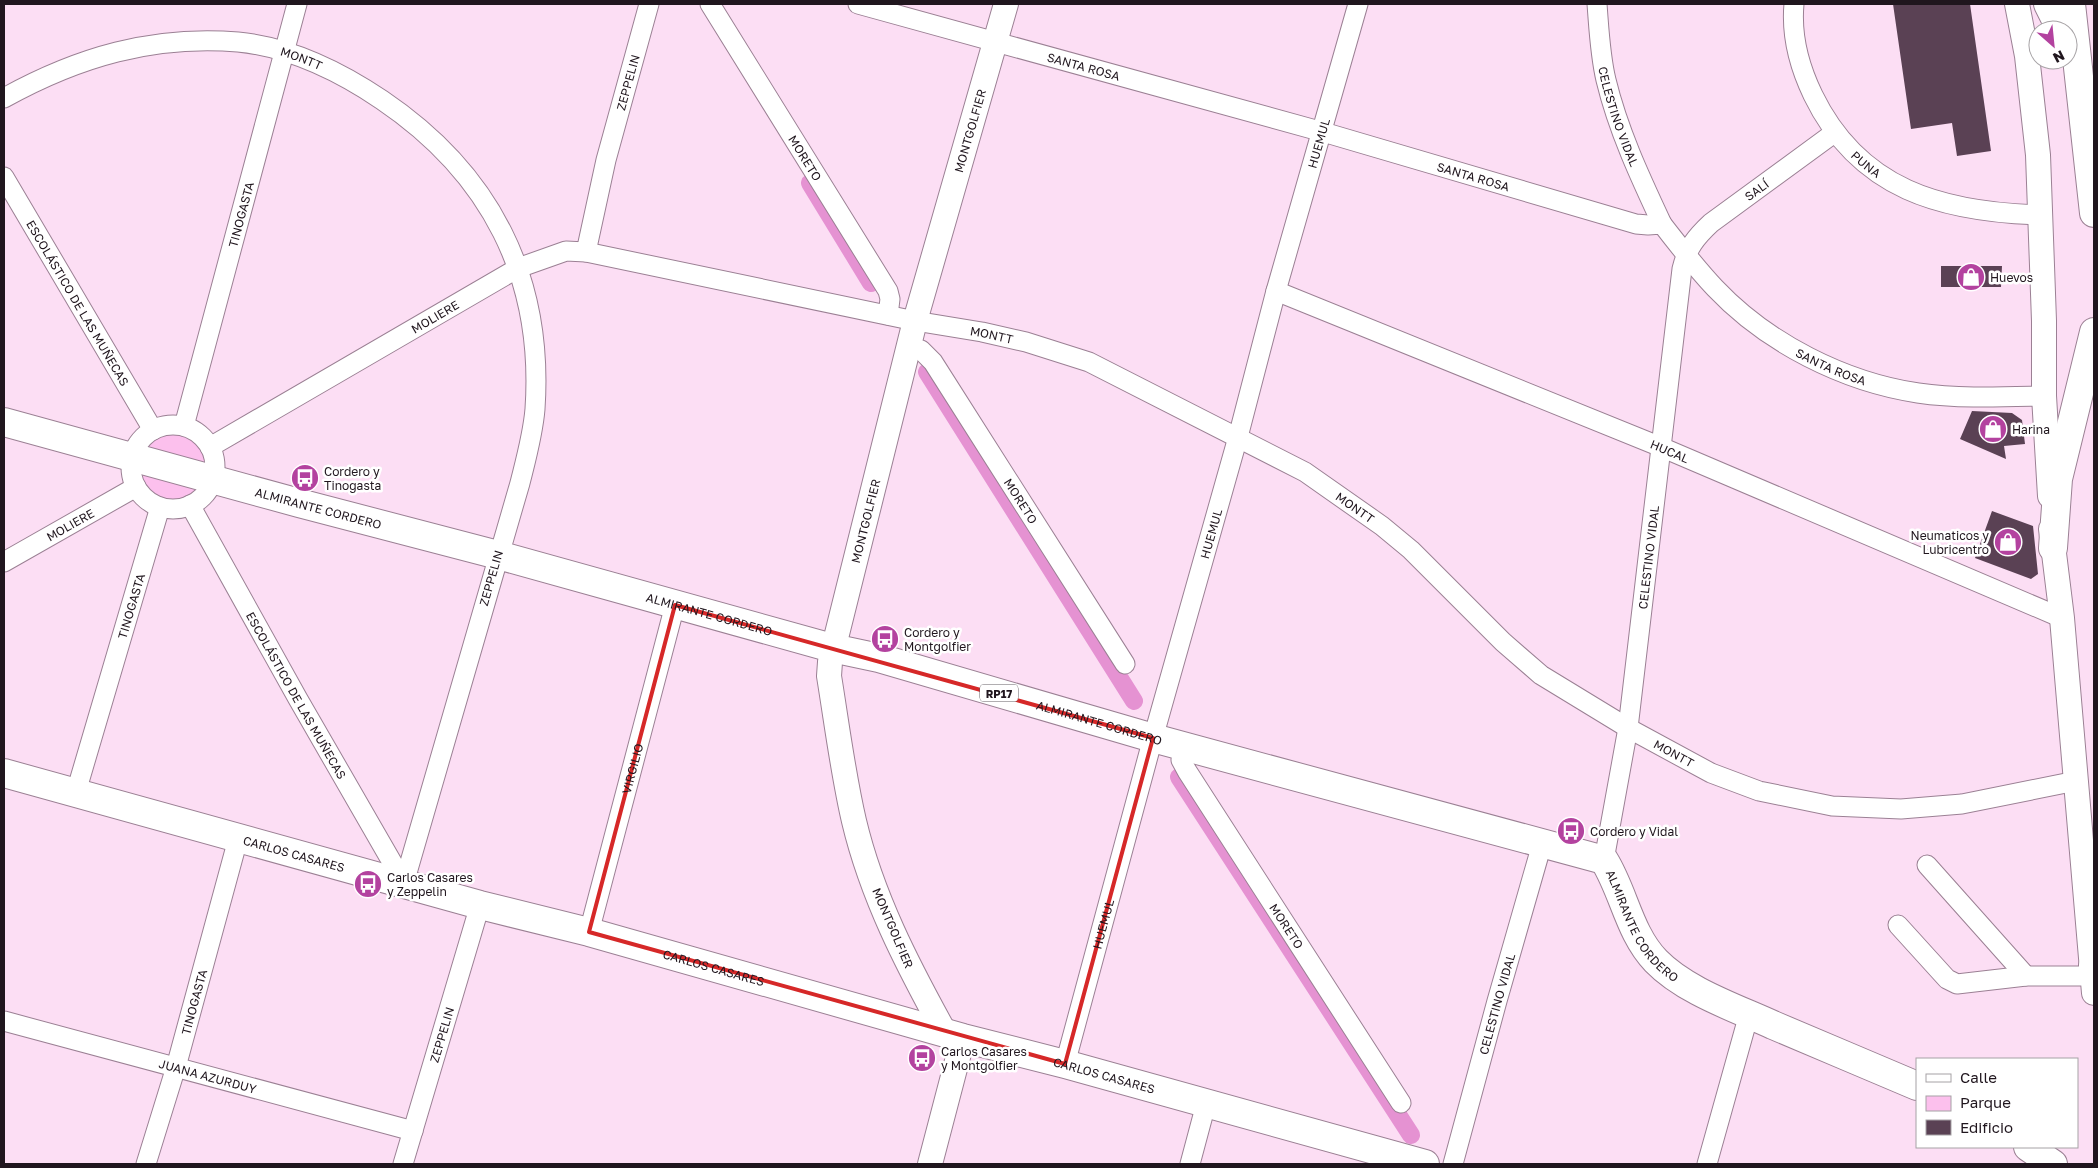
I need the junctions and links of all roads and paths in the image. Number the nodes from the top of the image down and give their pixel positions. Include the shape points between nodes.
1 (297, 4) edge
2 (649, 4) edge
3 (710, 4) edge
4 (858, 4) edge
5 (1006, 4) edge
6 (1358, 4) edge
7 (1597, 4) edge
8 (1794, 4) edge
9 (2017, 4) edge
10 (2048, 4) edge
11 (2071, 4) edge
12 (2056, 20) edge
13 (995, 42) junction
14 (284, 51) junction
15 (2069, 70) edge
16 (4, 98) edge
17 (1322, 132) junction
18 (1834, 133) junction
19 (4, 177) edge
20 (2094, 209) edge
21 (2040, 215) junction
22 (1662, 224) junction
23 (586, 252) junction
24 (1685, 254) junction
25 (518, 268) junction
26 (1276, 291) junction
27 (888, 315) junction
28 (915, 321) junction
29 (2094, 332) edge
30 (909, 346) junction
31 (2044, 396) junction
32 (4, 422) edge
33 (184, 426) junction
34 (153, 430) junction
35 (1238, 437) junction
36 (210, 447) junction
37 (1661, 447) junction
38 (132, 457) junction
39 (212, 479) junction
40 (136, 487) junction
41 (190, 505) junction
42 (160, 507) junction
43 (2053, 548) junction
44 (498, 554) junction
45 (4, 562) edge
46 (675, 606) junction
47 (2062, 618) junction
48 (832, 648) junction
49 (1125, 664) dead end
50 (1628, 728) junction
51 (1153, 738) junction
52 (1183, 747) junction
53 (4, 773) edge
54 (2076, 781) junction
55 (76, 792) junction
56 (238, 839) junction
57 (1542, 844) junction
58 (1604, 860) junction
59 (1927, 865) dead end
60 (404, 883) junction
61 (480, 905) junction
62 (1898, 925) dead end
63 (589, 932) junction
64 (2093, 974) edge
65 (2026, 976) junction
66 (1749, 1014) junction
67 (4, 1021) edge
68 (954, 1036) junction
69 (1065, 1064) junction
70 (176, 1067) junction
71 (1916, 1086) edge
72 (1400, 1103) dead end
73 (1206, 1104) junction
74 (413, 1131) junction
75 (2029, 1148) edge
76 (146, 1164) edge
77 (403, 1164) edge
78 (930, 1164) edge
79 (1190, 1164) edge
80 (1425, 1164) edge
81 (1452, 1164) edge
82 (1708, 1164) edge
83 (2052, 1164) edge

1 - 14 street, TINOGASTA
2 - 23 street, ZEPPELIN via 606,160
3 - 27 street, MORETO via 888,291
4 - 13 street, SANTA ROSA
5 - 13 street, MONTGOLFIER
6 - 17 street, HUEMUL
7 - 22 street, CELESTINO VIDAL via 1606,79 1616,115
8 - 18 street, PUNA via 1796,51 1808,85
9 - 21 street via 2035,116
10 - 12 main road
11 - 20 main road
13 - 17 street, SANTA ROSA
13 - 28 street, MONTGOLFIER
14 - 16 street, MONTT via 240,42 193,41 148,45 98,56
14 - 25 street, MONTT via 343,76 386,102 428,134 486,204
14 - 33 street, TINOGASTA
15 - 20 main road via 2081,165
17 - 22 street, SANTA ROSA via 1636,224
17 - 26 street, HUEMUL
18 - 21 street, PUNA via 1870,169 1912,191 1973,210
18 - 24 street, SALÍ via 1712,223 1695,238
19 - 34 street, ESCOLÁSTICO DE LAS MUÑECAS
21 - 31 street
22 - 24 street, SANTA ROSA
23 - 25 street, MOLIERE via 566,252
23 - 27 street, MONTT
24 - 31 street, SANTA ROSA via 1716,289 1759,326 1797,350 1856,378 1919,393 1971,397
24 - 37 street, CELESTINO VIDAL
25 - 36 street, MOLIERE
25 - 44 street, ZEPPELIN via 534,340 535,410 524,464
26 - 35 street, HUEMUL
26 - 37 street, HUCAL
27 - 28 street, MONTT
28 - 30 street, MONTGOLFIER
28 - 35 street, MONTT via 982,332 1067,354 1110,372
29 - 43 main road via 2058,479
30 - 48 street, MONTGOLFIER
30 - 49 street, MORETO via 921,350 933,362
31 - 43 street
32 - 38 main road, ALMIRANTE CORDERO / RP17
33 - 34 street via 163,426
33 - 36 street via 199,434
34 - 38 street via 143,437
35 - 50 street, MONTT via 1305,472 1382,526 1411,550 1522,660 1564,691
35 - 51 street, HUEMUL
36 - 39 street via 214,468
37 - 47 street, HUCAL
37 - 50 street, CELESTINO VIDAL
38 - 39 main road, ALMIRANTE CORDERO / RP17
38 - 40 street via 131,472
39 - 41 street via 207,490
39 - 44 main road, ALMIRANTE CORDERO / RP17
40 - 42 street via 150,502
40 - 45 street, MOLIERE
41 - 42 street
41 - 60 street, ESCOLÁSTICO DE LAS MUÑECAS
42 - 55 street, TINOGASTA
43 - 47 street
44 - 46 main road, ALMIRANTE CORDERO / RP17
44 - 60 street, ZEPPELIN
46 - 48 main road, ALMIRANTE CORDERO / RP17
46 - 63 street, VIRGILIO
47 - 54 street
48 - 51 main road, ALMIRANTE CORDERO / RP17 via 879,658
48 - 68 street, MONTGOLFIER via 829,676 855,823 888,922 913,974
50 - 54 street, MONTT via 1732,782 1774,795 1832,806 1901,809 1962,804
50 - 58 street, CELESTINO VIDAL
51 - 52 main road, ALMIRANTE CORDERO / RP17
51 - 69 street, HUEMUL
52 - 57 main road, ALMIRANTE CORDERO / RP17
52 - 72 street, MORETO via 1181,760
53 - 55 main road, CARLOS CASARES
54 - 64 street
55 - 56 main road, CARLOS CASARES
56 - 60 main road, CARLOS CASARES
56 - 70 street, TINOGASTA
57 - 58 main road, ALMIRANTE CORDERO / RP17
57 - 81 street, CELESTINO VIDAL
58 - 66 main road, ALMIRANTE CORDERO via 1629,917 1656,960 1694,988
59 - 65 street
60 - 61 main road, CARLOS CASARES
61 - 63 main road, CARLOS CASARES
61 - 74 street, ZEPPELIN
62 - 65 street via 1957,984
63 - 68 main road, CARLOS CASARES
64 - 65 street
66 - 71 main road, ALMIRANTE CORDERO
66 - 82 street
67 - 70 street, JUANA AZURDUY
68 - 69 main road, CARLOS CASARES
68 - 78 street
69 - 73 main road, CARLOS CASARES
70 - 74 street, JUANA AZURDUY
70 - 76 street, TINOGASTA
73 - 79 street
73 - 80 main road, CARLOS CASARES
74 - 77 street, ZEPPELIN
75 - 83 main road

